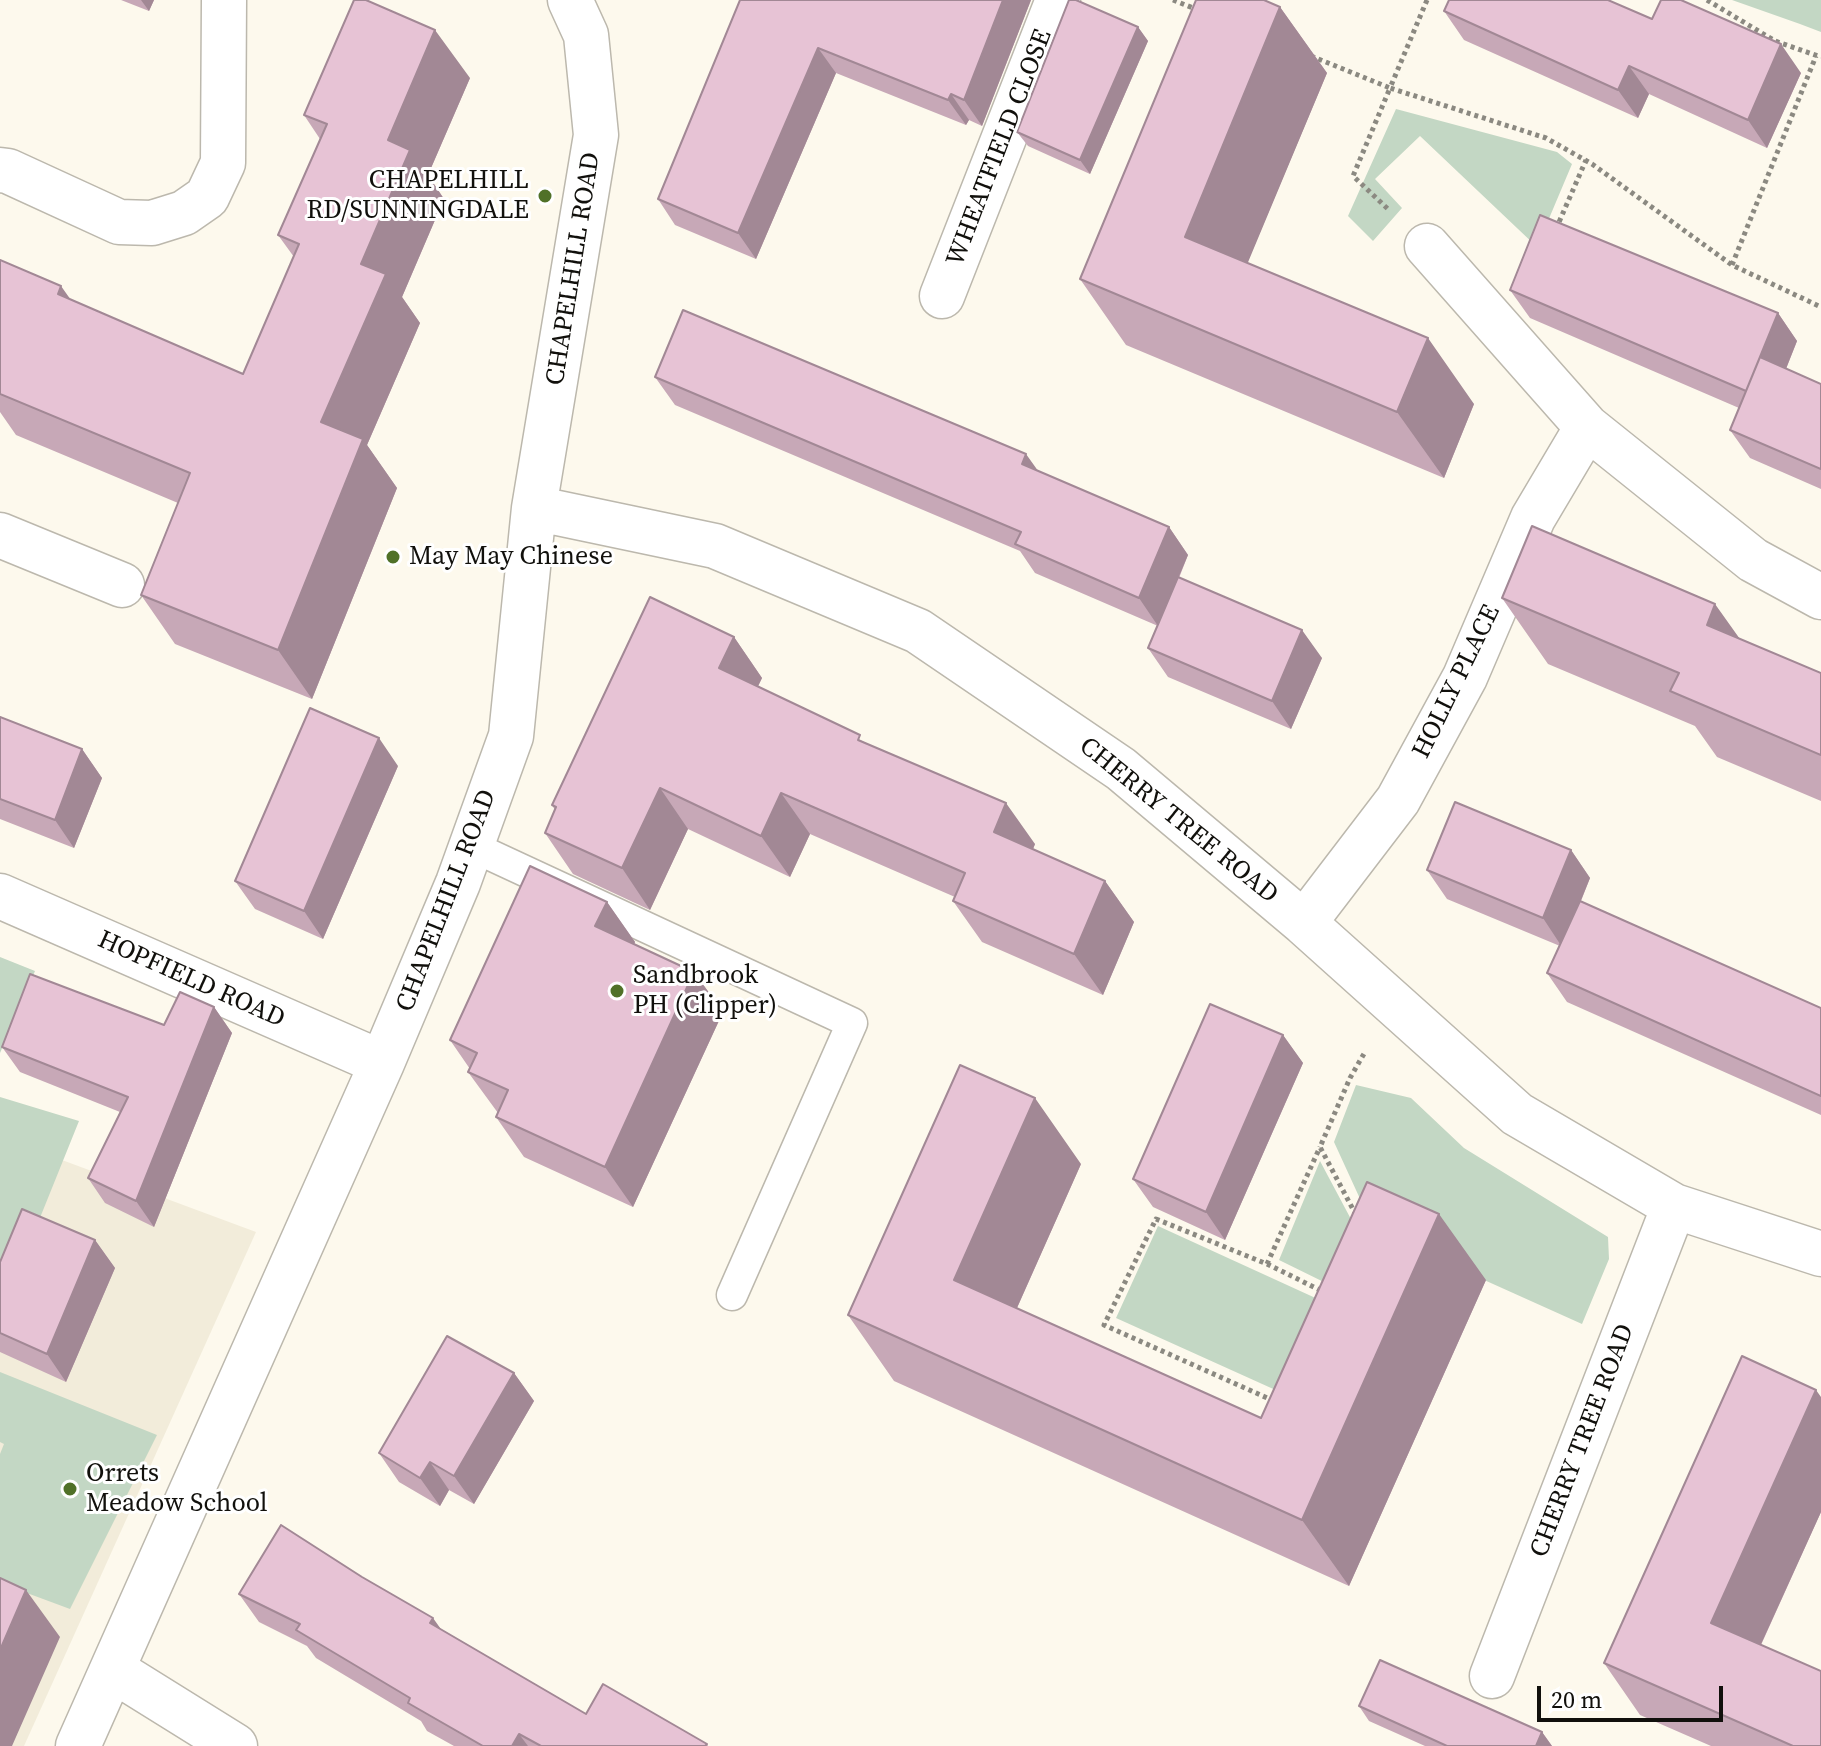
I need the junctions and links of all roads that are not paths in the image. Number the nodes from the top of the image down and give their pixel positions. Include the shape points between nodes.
1 (224, 0) edge
2 (570, 0) edge
3 (1058, 0) edge
4 (0, 170) edge
5 (1427, 246) road end
6 (942, 296) dead end
7 (1587, 427) junction
8 (534, 508) junction
9 (0, 535) edge
10 (122, 585) dead end
11 (1821, 597) edge
12 (471, 846) junction
13 (0, 896) edge
14 (1304, 923) junction
15 (382, 1063) junction
16 (1674, 1206) junction
17 (1821, 1254) edge
18 (732, 1295) dead end
19 (113, 1670) junction
20 (1492, 1676) dead end
21 (78, 1746) edge
22 (235, 1746) edge

1 - 4 street via 223,163 207,197 184,213 152,223 119,222
2 - 8 street, CHAPELHILL ROAD via 586,35 596,135
3 - 6 street, WHEATFIELD CLOSE
5 - 7 street
7 - 11 street via 1753,560
7 - 14 street, HOLLY PLACE via 1533,518 1465,677 1398,800
8 - 12 street, CHAPELHILL ROAD via 511,736
8 - 14 street, CHERRY TREE ROAD via 715,546 918,631 1121,769
9 - 10 street
12 - 15 street, CHAPELHILL ROAD
12 - 18 lane via 852,1023
13 - 15 street, HOPFIELD ROAD
14 - 16 street, CHERRY TREE ROAD via 1517,1114
15 - 19 street, CHAPELHILL ROAD
16 - 17 street, CHERRY TREE ROAD
16 - 20 street, CHERRY TREE ROAD
19 - 21 street, CHAPELHILL ROAD
19 - 22 street

